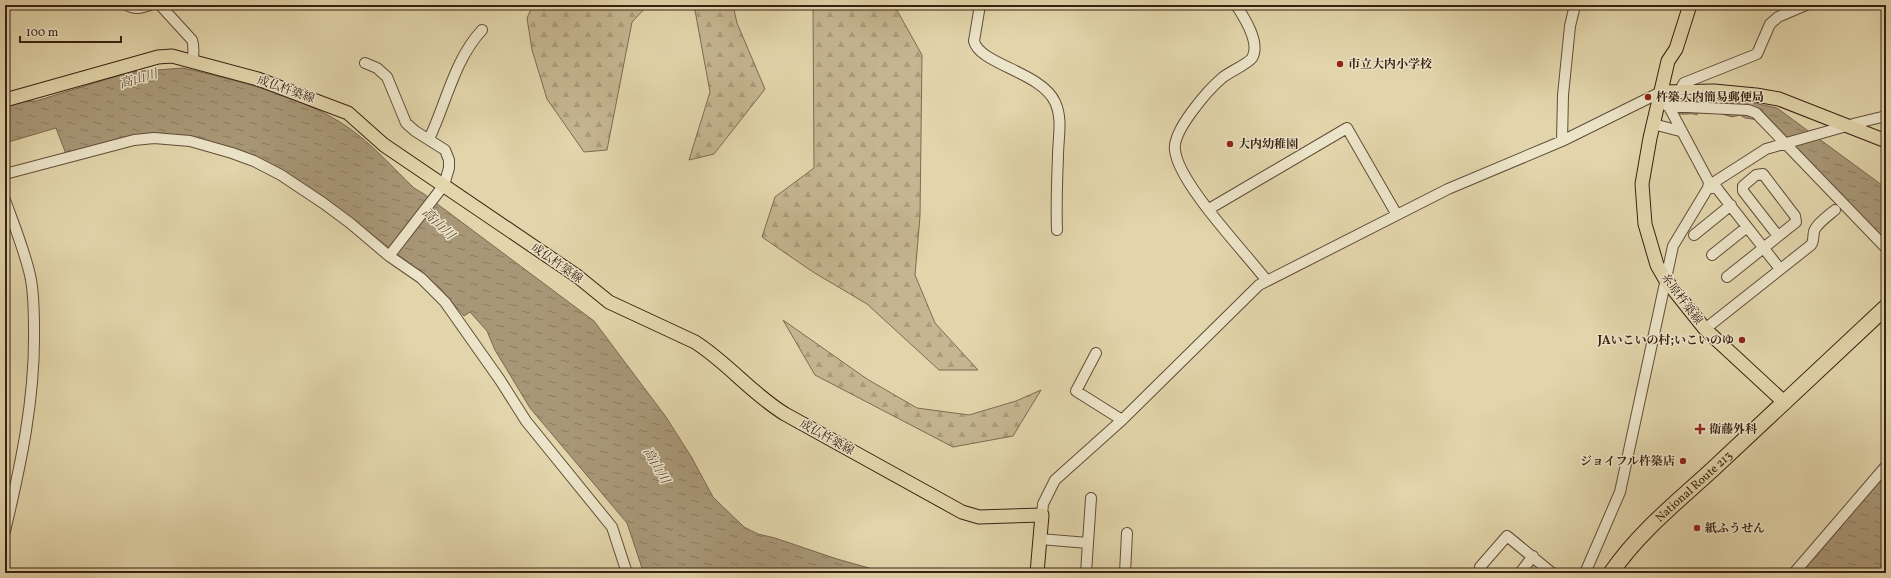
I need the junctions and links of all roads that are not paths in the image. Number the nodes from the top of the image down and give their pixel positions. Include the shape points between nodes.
1 (127, 5) edge
2 (150, 5) edge
3 (160, 5) edge
4 (980, 5) edge
5 (1236, 5) edge
6 (1575, 5) edge
7 (1690, 5) edge
8 (1806, 5) edge
9 (482, 30) dead end
10 (194, 62) junction
11 (365, 64) dead end
12 (1680, 90) junction
13 (1660, 92) junction
14 (5, 100) edge
15 (1667, 106) junction
16 (1886, 116) edge
17 (1653, 124) junction
18 (1848, 126) junction
19 (1680, 131) junction
20 (429, 139) junction
21 (1562, 141) junction
22 (1886, 141) edge
23 (1785, 144) junction
24 (5, 174) edge
25 (444, 185) junction
26 (1708, 188) junction
27 (5, 200) edge
28 (1731, 205) junction
29 (1209, 209) junction
30 (1835, 210) dead end
31 (1397, 215) junction
32 (1747, 227) junction
33 (1057, 230) dead end
34 (1694, 234) dead end
35 (1778, 236) junction
36 (1764, 248) junction
37 (1886, 248) edge
38 (1712, 255) dead end
39 (389, 256) junction
40 (1780, 269) junction
41 (1727, 277) dead end
42 (1665, 279) junction
43 (1267, 281) junction
44 (1886, 307) edge
45 (1705, 329) junction
46 (1096, 353) dead end
47 (1784, 403) junction
48 (1122, 420) junction
49 (1886, 466) edge
50 (1091, 498) dead end
51 (1042, 515) junction
52 (5, 531) edge
53 (1127, 533) dead end
54 (1040, 539) junction
55 (1088, 544) junction
56 (1533, 556) junction
57 (1480, 567) dead end
58 (627, 573) edge
59 (1037, 573) edge
60 (1086, 573) edge
61 (1125, 573) edge
62 (1520, 573) edge
63 (1552, 573) edge
64 (1585, 573) edge
65 (1611, 573) edge
66 (1794, 573) edge

1 - 2 street via 137,9
3 - 10 street via 192,40 195,47 192,55
4 - 33 street via 974,41 976,46 986,55 1040,84 1050,94 1056,107 1060,121
5 - 29 street via 1248,22 1253,36 1252,59 1221,79 1208,94 1180,130 1174,151 1190,184
6 - 21 street via 1570,26 1563,95
7 - 13 main road, 糸原杵築線 via 1676,50 1668,61
8 - 12 street via 1778,17 1770,24 1757,54 1684,82
9 - 20 street via 472,40 446,93
10 - 14 main road, 成仏杵築線 via 172,56 158,57
10 - 25 main road, 成仏杵築線 via 258,78 348,113 384,145
11 - 20 street via 376,68 387,77 406,123
12 - 13 main road
12 - 18 main road via 1740,93 1780,99
13 - 15 street
13 - 17 main road, 糸原杵築線
13 - 21 street
15 - 19 street
15 - 23 street via 1748,110 1758,115
16 - 18 street
17 - 19 street
17 - 42 main road, 糸原杵築線 via 1644,168 1642,206 1650,245
18 - 22 main road
18 - 23 street
19 - 26 street via 1709,182
20 - 25 street via 448,155 449,168
21 - 31 street via 1494,169
23 - 26 street via 1758,153
23 - 37 street
24 - 39 street via 134,140 154,138 190,141 232,153 281,175 350,223
25 - 39 street
25 - 51 main road, 成仏杵築線 via 577,276 609,302 706,349 765,402 962,512 979,516
26 - 28 street via 1716,188
26 - 42 street via 1673,246
27 - 52 street via 31,276 34,312 30,415
28 - 32 street
28 - 34 street
29 - 31 street via 1347,128
29 - 43 street
30 - 40 street via 1816,227 1814,242
31 - 43 street
32 - 36 street
32 - 38 street
35 - 35 street via 1796,222 1796,219 1763,174 1756,175 1743,186 1743,191
35 - 36 street
36 - 40 street
36 - 41 street
39 - 58 street via 421,278 445,302 526,421 612,527
40 - 45 street
42 - 45 main road, 糸原杵築線
42 - 64 street via 1620,492
43 - 48 street via 1259,284
44 - 47 highway, National Route 213
45 - 47 main road, 糸原杵築線
46 - 48 street via 1076,391
47 - 65 highway, National Route 213 via 1656,521 1634,543
48 - 51 street via 1055,480 1043,504
49 - 66 street
50 - 55 street
51 - 54 main road
53 - 61 street
54 - 55 street
54 - 59 main road
55 - 60 street
56 - 57 street via 1507,536
56 - 62 street
56 - 63 street

